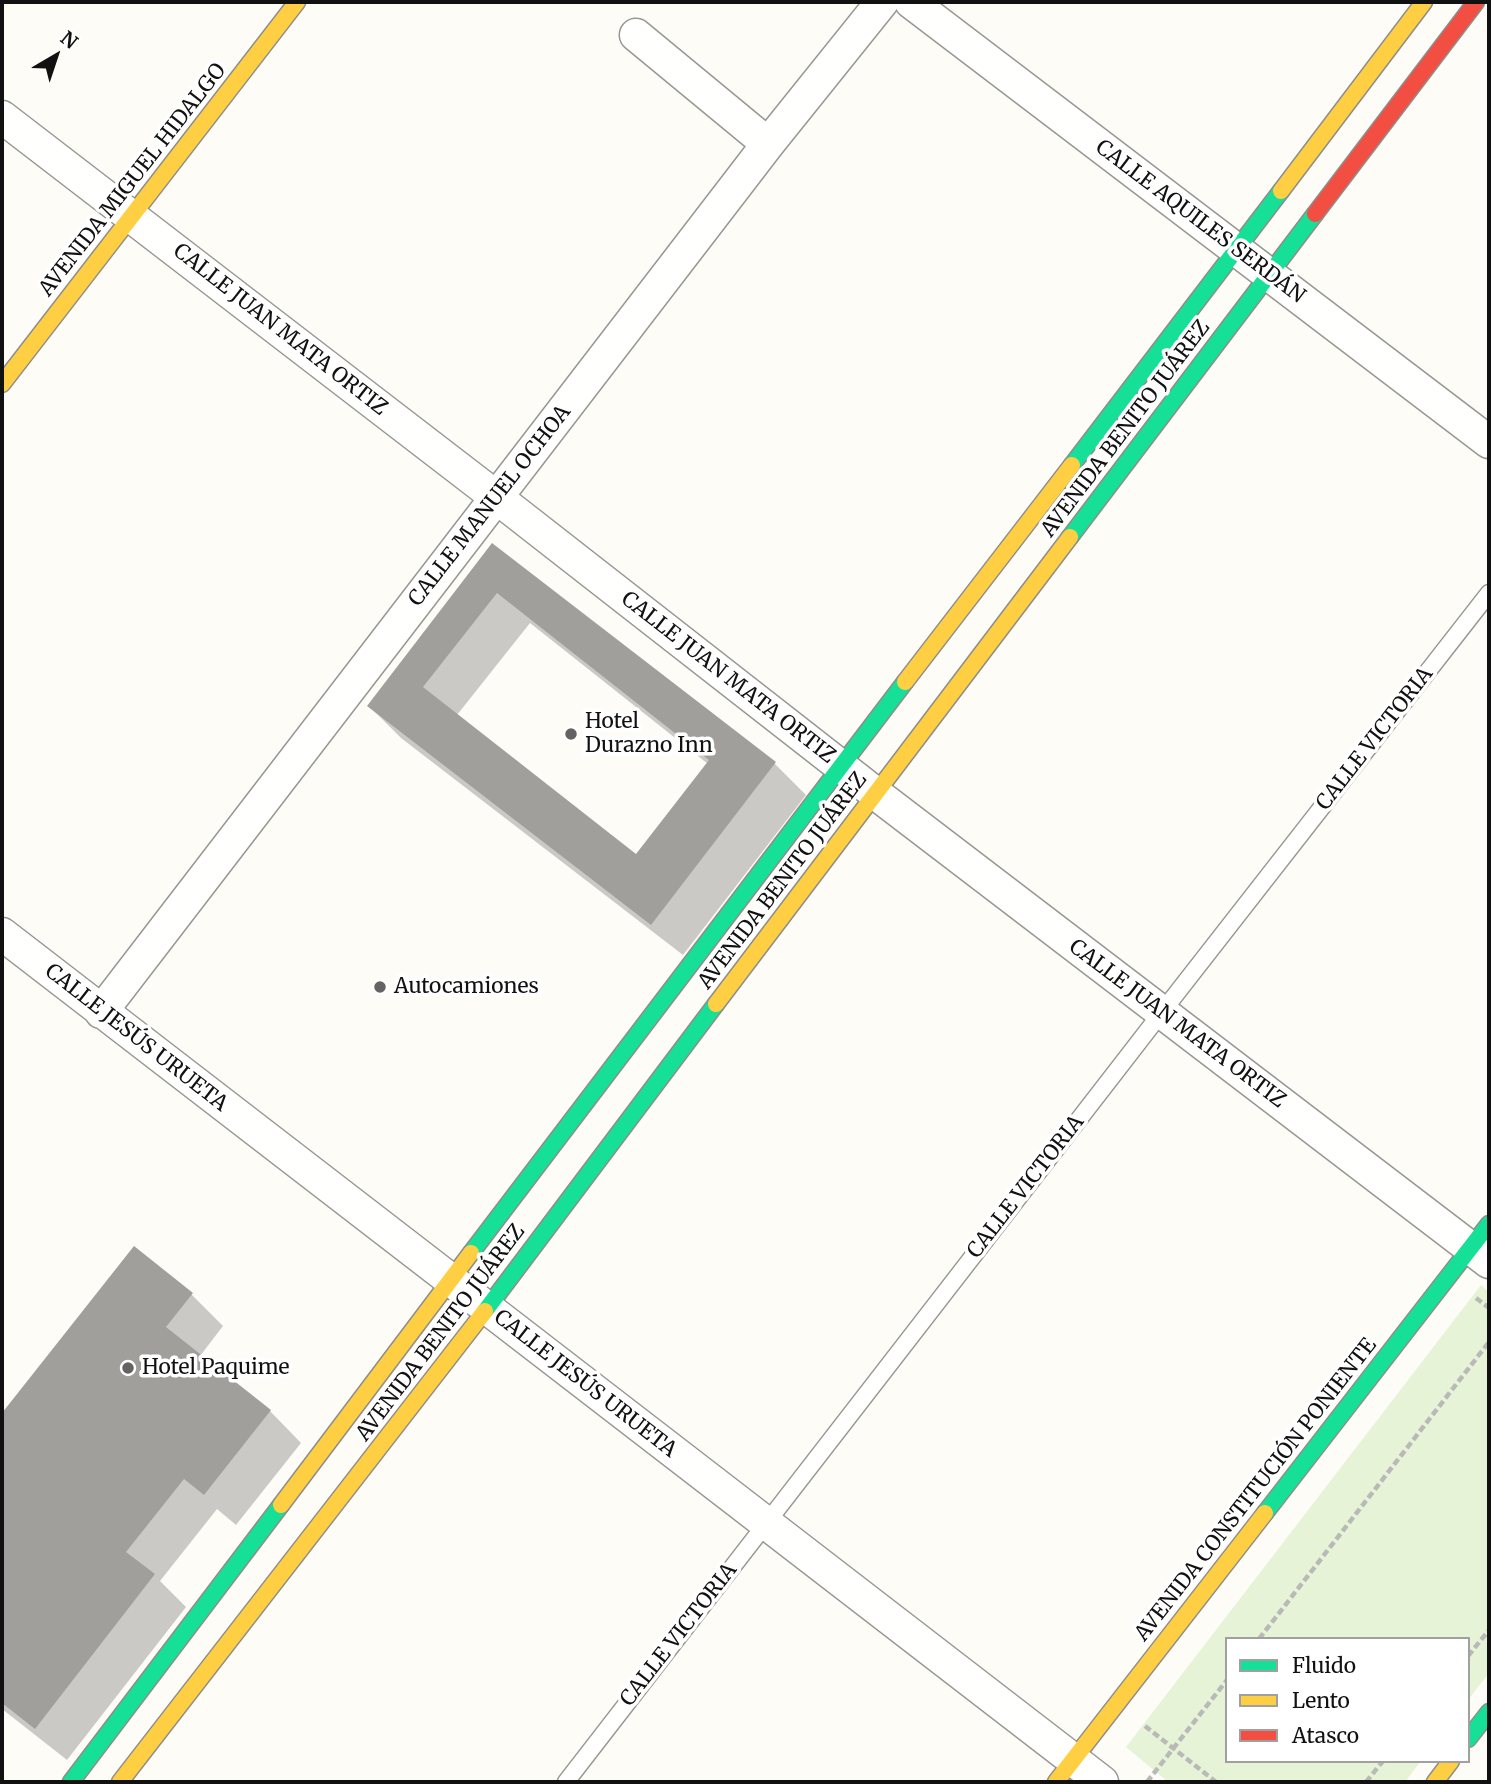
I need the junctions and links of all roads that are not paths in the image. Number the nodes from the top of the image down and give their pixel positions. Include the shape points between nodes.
1 (297, 2) edge
2 (882, 2) edge
3 (911, 2) edge
4 (1424, 2) edge
5 (1476, 2) edge
6 (636, 35) dead end
7 (2, 117) edge
8 (768, 145) junction
9 (132, 215) junction
10 (1236, 251) junction
11 (1269, 275) junction
12 (2, 384) edge
13 (1489, 442) edge
14 (496, 497) junction
15 (1489, 593) edge
16 (841, 765) junction
17 (875, 793) junction
18 (2, 934) edge
19 (101, 1012) junction
20 (1162, 1012) junction
21 (1483, 1245) edge
22 (451, 1282) junction
23 (487, 1309) junction
24 (765, 1523) junction
25 (1489, 1712) edge
26 (1470, 1737) edge
27 (1449, 1763) edge
28 (1065, 1771) edge
29 (71, 1782) edge
30 (121, 1782) edge
31 (566, 1782) edge
32 (1102, 1782) edge
33 (1435, 1782) edge

1 - 9 main road, AVENIDA MIGUEL HIDALGO
2 - 8 street, CALLE MANUEL OCHOA
3 - 10 street, CALLE AQUILES SERDÁN
4 - 10 main road, AVENIDA BENITO JUÁREZ
5 - 11 main road, AVENIDA BENITO JUÁREZ
6 - 8 street
7 - 9 street, CALLE JUAN MATA ORTIZ
8 - 14 street, CALLE MANUEL OCHOA
9 - 12 main road, AVENIDA MIGUEL HIDALGO
9 - 14 street, CALLE JUAN MATA ORTIZ
10 - 11 street, CALLE AQUILES SERDÁN
10 - 16 main road, AVENIDA BENITO JUÁREZ
11 - 13 street, CALLE AQUILES SERDÁN
11 - 17 main road, AVENIDA BENITO JUÁREZ
14 - 16 street, CALLE JUAN MATA ORTIZ
14 - 19 street, CALLE MANUEL OCHOA
15 - 20 lane, CALLE VICTORIA
16 - 17 street, CALLE JUAN MATA ORTIZ
16 - 22 main road, AVENIDA BENITO JUÁREZ
17 - 20 street, CALLE JUAN MATA ORTIZ
17 - 23 main road, AVENIDA BENITO JUÁREZ
18 - 19 street, CALLE JESÚS URUETA
19 - 22 street, CALLE JESÚS URUETA
20 - 21 street, CALLE JUAN MATA ORTIZ
20 - 24 lane, CALLE VICTORIA
21 - 28 main road, AVENIDA CONSTITUCIÓN PONIENTE
22 - 23 street, CALLE JESÚS URUETA
22 - 29 main road, AVENIDA BENITO JUÁREZ
23 - 24 street, CALLE JESÚS URUETA
23 - 30 main road, AVENIDA BENITO JUÁREZ
24 - 28 street, CALLE JESÚS URUETA
24 - 31 lane, CALLE VICTORIA
25 - 26 main road
27 - 33 main road
28 - 32 street, CALLE JESÚS URUETA

